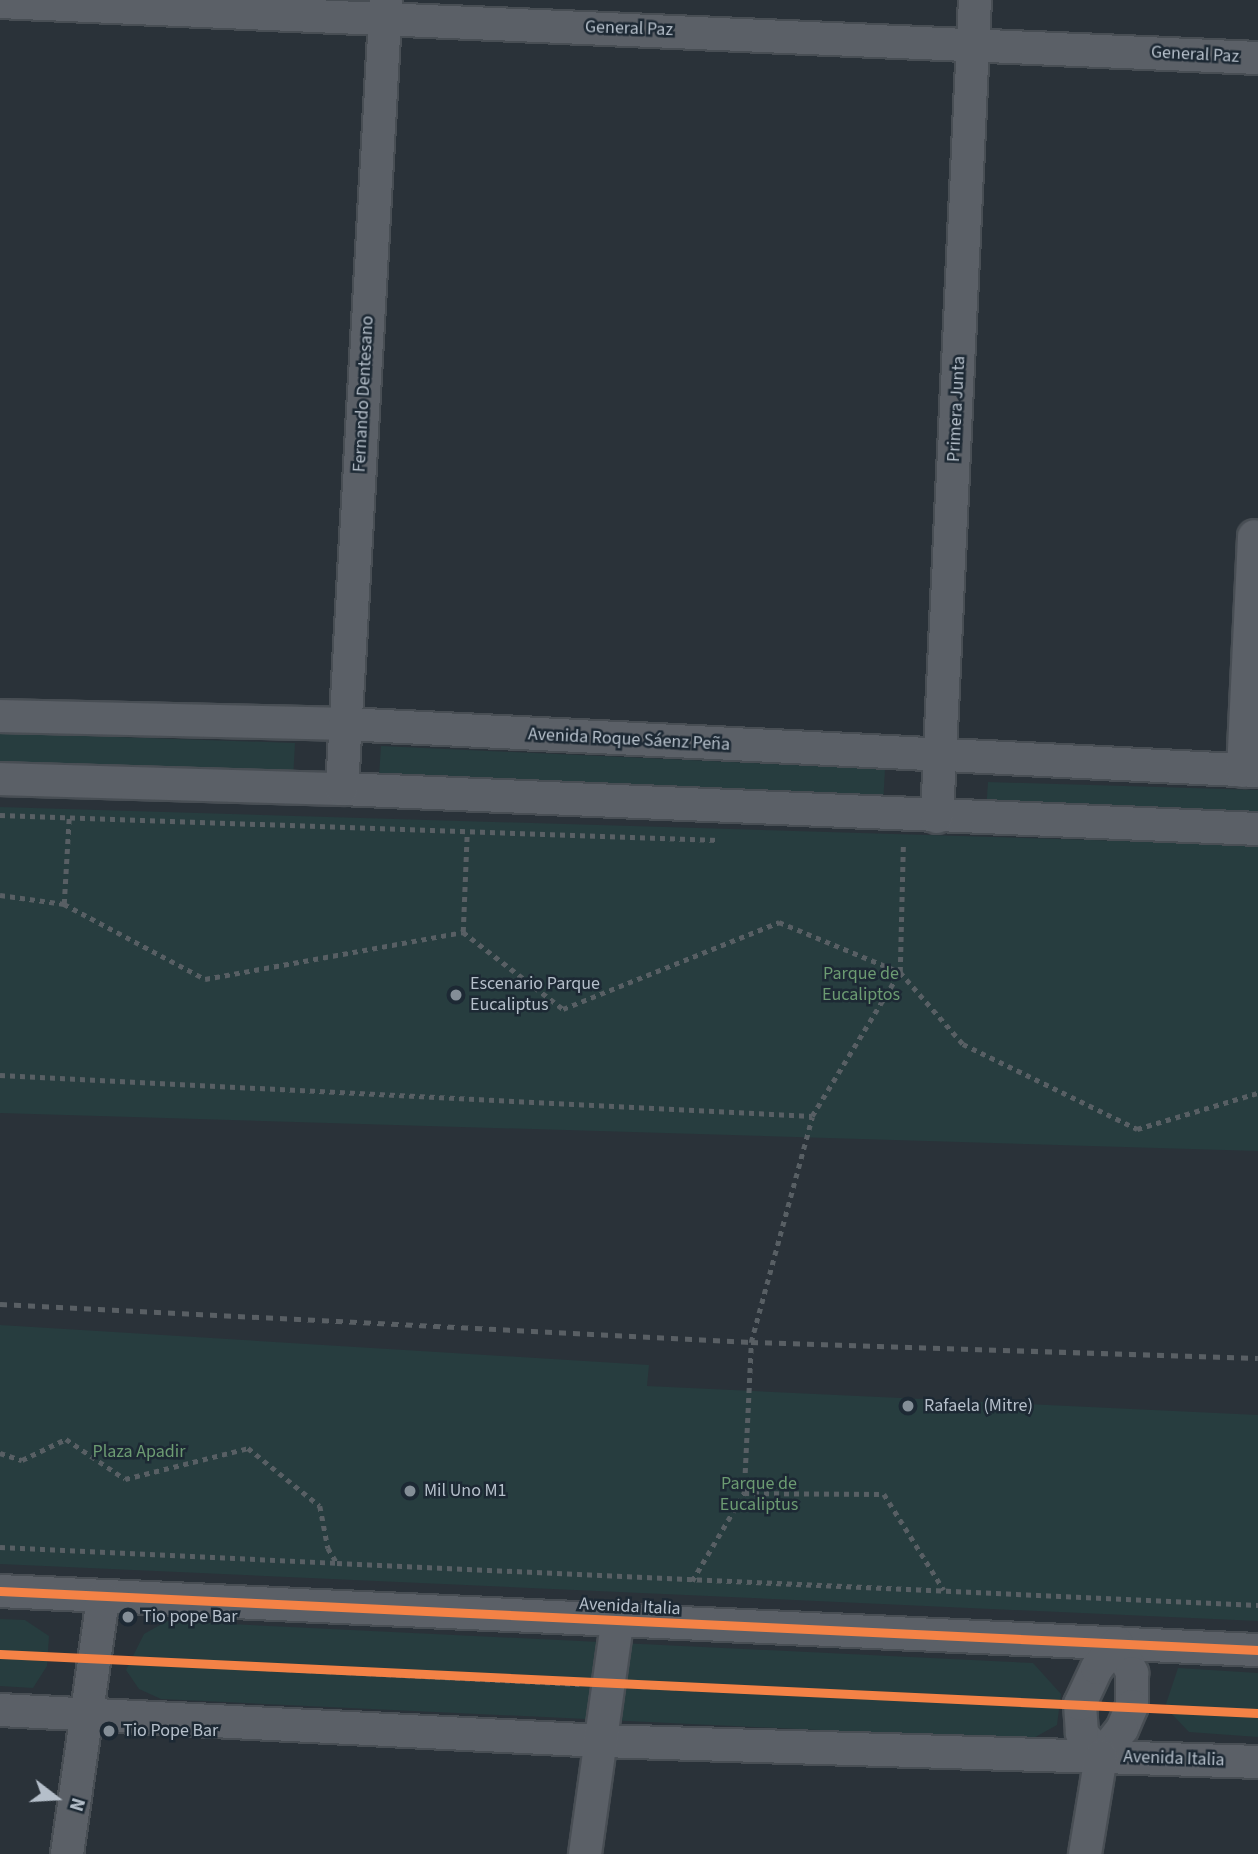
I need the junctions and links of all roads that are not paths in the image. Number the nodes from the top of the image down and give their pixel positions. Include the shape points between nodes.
1 (975, 0) edge
2 (0, 2) edge
3 (385, 9) edge
4 (973, 43) junction
5 (1258, 58) edge
6 (1254, 536) dead end
7 (0, 716) edge
8 (345, 724) junction
9 (942, 758) junction
10 (1250, 771) edge
11 (0, 779) edge
12 (342, 789) junction
13 (937, 817) junction
14 (1258, 829) edge
15 (0, 1591) edge
16 (103, 1598) junction
17 (617, 1622) junction
18 (1117, 1643) junction
19 (1258, 1650) edge
20 (0, 1710) edge
21 (87, 1716) junction
22 (602, 1741) junction
23 (1101, 1756) junction
24 (1258, 1762) edge
25 (67, 1854) edge
26 (585, 1854) edge
27 (1085, 1854) edge

1 - 4 street, Primera Junta
2 - 3 street, General Paz
3 - 4 street, General Paz
3 - 8 street, Fernando Dentesano
4 - 5 street, General Paz
4 - 9 street, Primera Junta
6 - 10 street
7 - 8 street, Avenida Roque Sáenz Peña
8 - 9 street, Avenida Roque Sáenz Peña
8 - 12 street, Fernando Dentesano
9 - 10 street, Avenida Roque Sáenz Peña
9 - 13 street, Primera Junta
11 - 12 street
12 - 13 street
13 - 14 street
15 - 16 street, Avenida Italia
16 - 17 street, Avenida Italia
16 - 21 street
17 - 18 street, Avenida Italia
17 - 22 street
18 - 19 street, Avenida Italia
18 - 23 street via 1132,1673 1132,1706 1122,1729
18 - 23 street via 1097,1668 1080,1704 1082,1733
20 - 21 street, Avenida Italia
21 - 22 street, Avenida Italia
21 - 25 street
22 - 23 street, Avenida Italia
22 - 26 street
23 - 24 street, Avenida Italia
23 - 27 street

